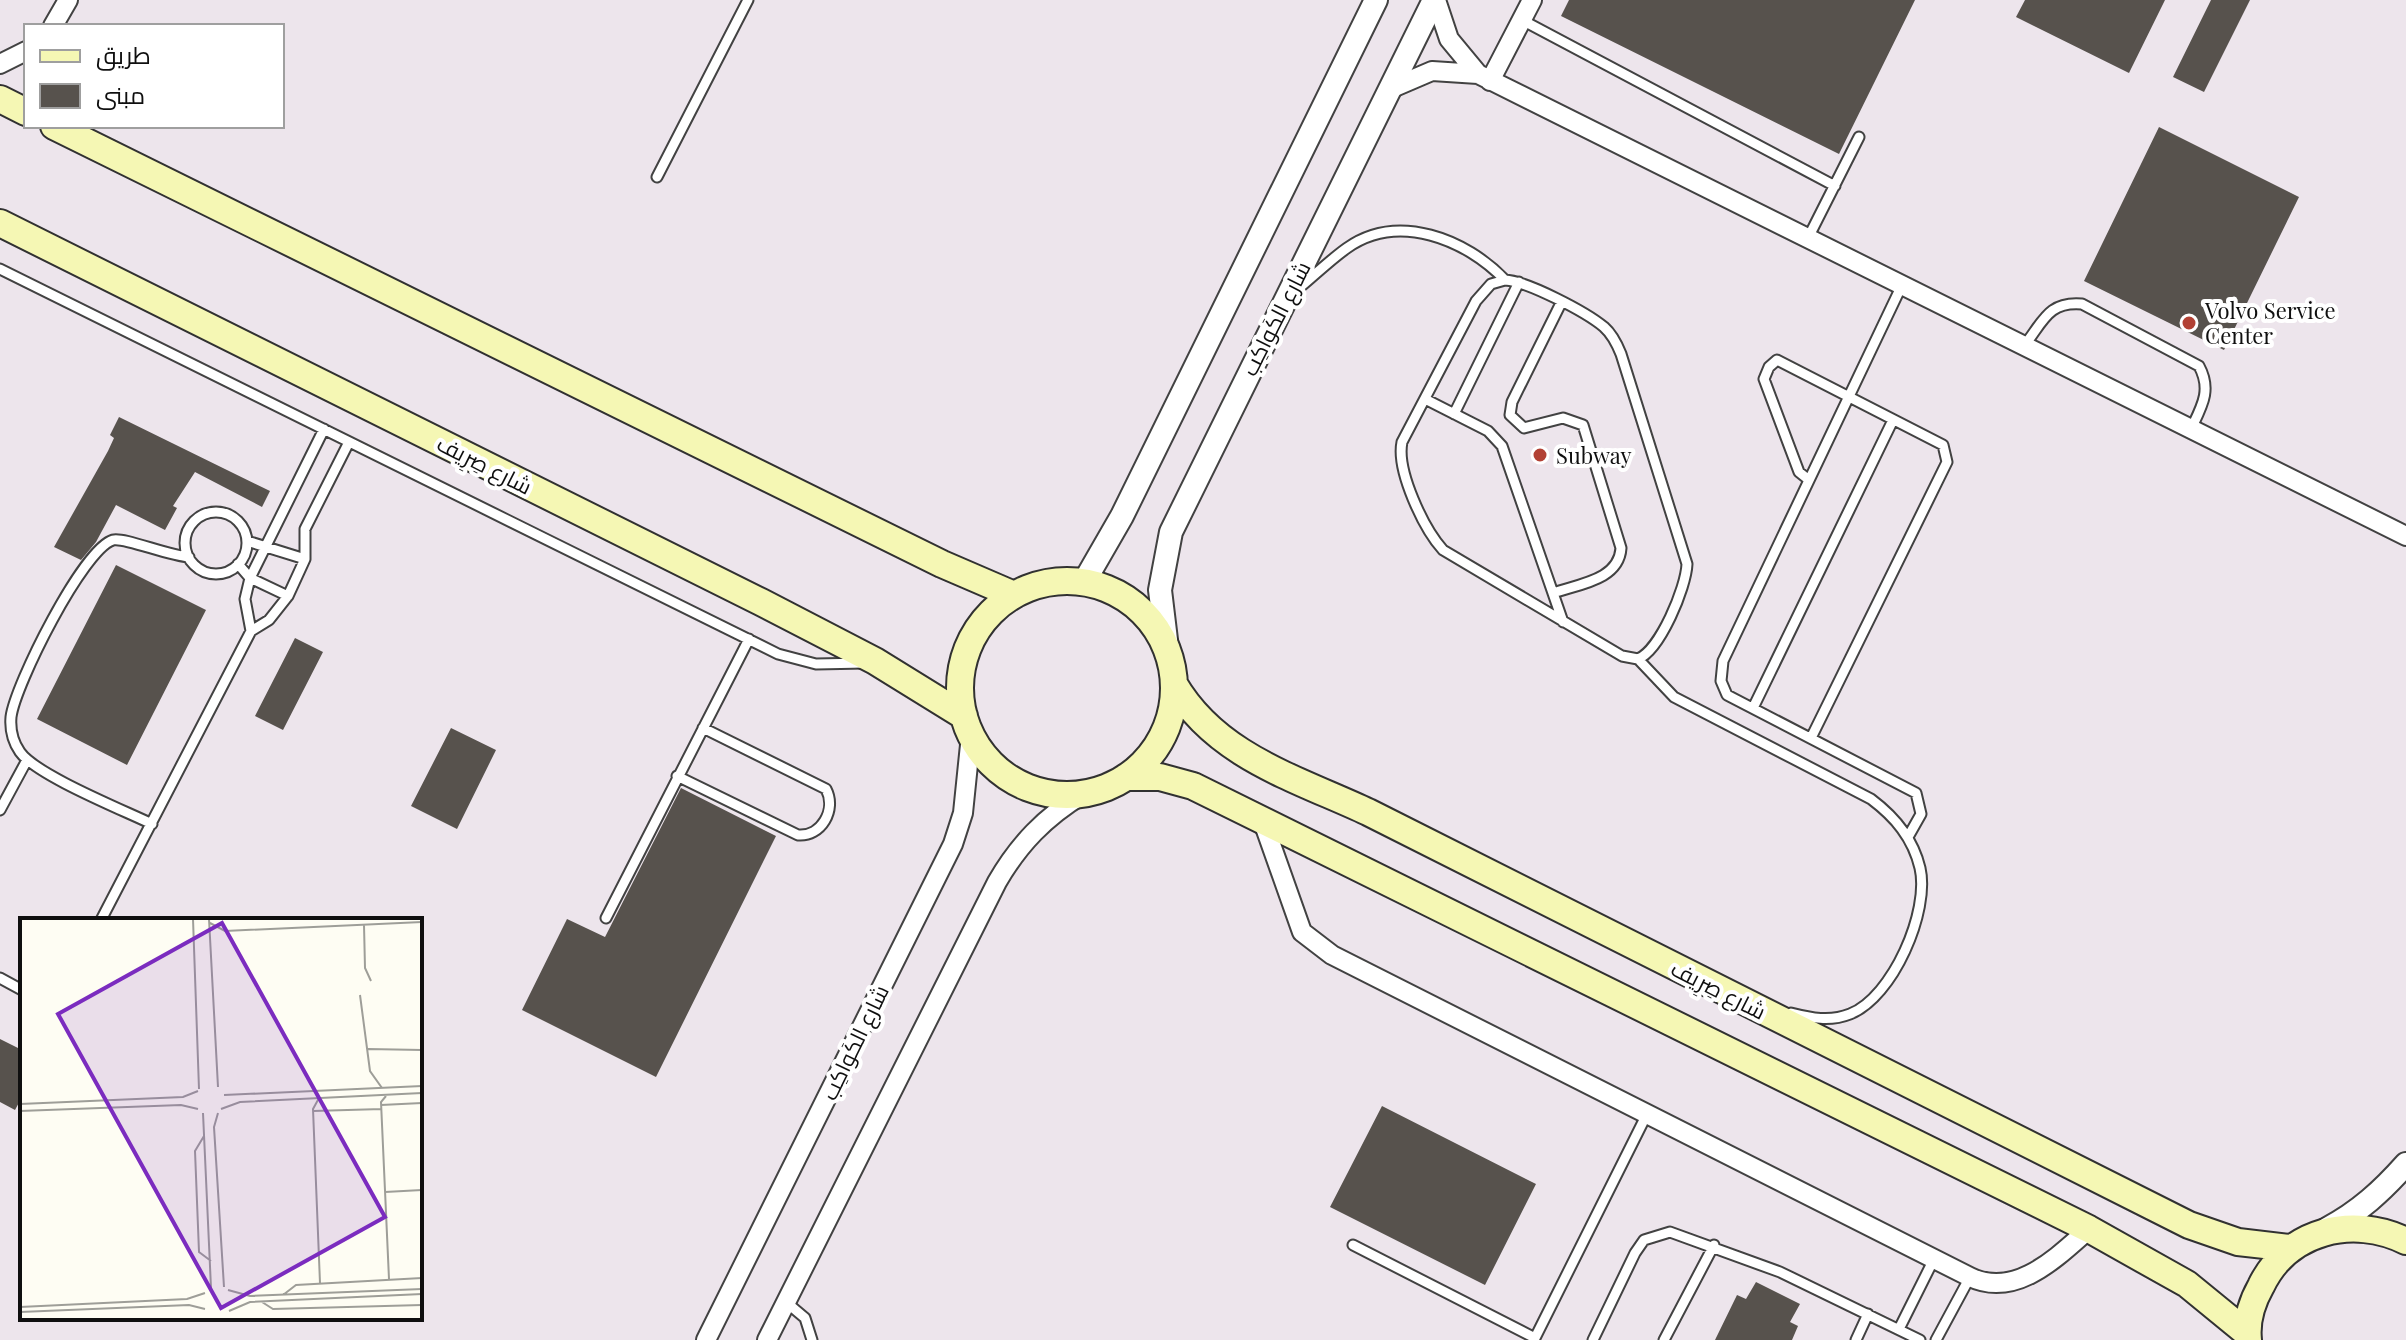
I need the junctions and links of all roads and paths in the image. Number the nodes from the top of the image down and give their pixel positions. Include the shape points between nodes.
1 (68, 0) edge
2 (748, 0) edge
3 (1376, 0) edge
4 (1435, 0) edge
5 (1532, 0) edge
6 (1522, 20) junction
7 (54, 24) edge
8 (24, 52) edge
9 (0, 64) edge
10 (1484, 77) junction
11 (1390, 89) junction
12 (0, 99) edge
13 (24, 111) edge
14 (58, 128) edge
15 (1859, 137) dead end
16 (657, 177) dead end
17 (1835, 186) junction
18 (0, 223) edge
19 (1808, 238) junction
20 (0, 269) edge
21 (1505, 280) junction
22 (1519, 282) junction
23 (1902, 285) junction
24 (1284, 301) junction
25 (1561, 303) junction
26 (2024, 346) junction
27 (1849, 397) junction
28 (1425, 399) junction
29 (1454, 414) junction
30 (1893, 420) junction
31 (324, 429) junction
32 (2191, 429) junction
33 (349, 442) junction
34 (1809, 480) junction
35 (2406, 536) edge
36 (247, 541) junction
37 (266, 547) junction
38 (189, 557) junction
39 (305, 559) junction
40 (238, 564) junction
41 (250, 578) junction
42 (1084, 582) junction
43 (1553, 593) junction
44 (1014, 595) junction
45 (288, 596) junction
46 (1563, 622) junction
47 (251, 631) junction
48 (749, 639) junction
49 (1167, 648) junction
50 (1638, 659) junction
51 (875, 661) junction
52 (1174, 684) junction
53 (1753, 708) junction
54 (967, 726) junction
55 (703, 728) junction
56 (1811, 738) junction
57 (27, 760) junction
58 (677, 776) junction
59 (1126, 777) junction
60 (1083, 794) junction
61 (0, 810) edge
62 (1262, 819) junction
63 (152, 824) junction
64 (1908, 837) junction
65 (102, 918) edge
66 (606, 918) dead end
67 (0, 978) edge
68 (20, 989) edge
69 (1740, 999) junction
70 (1647, 1114) junction
71 (2406, 1164) edge
72 (2089, 1229) junction
73 (2319, 1233) junction
74 (2406, 1241) edge
75 (1353, 1245) dead end
76 (1714, 1245) junction
77 (2290, 1248) junction
78 (1934, 1259) junction
79 (1970, 1277) junction
80 (786, 1302) junction
81 (1868, 1314) junction
82 (1899, 1329) junction
83 (2247, 1337) edge
84 (1534, 1339) edge
85 (706, 1340) edge
86 (767, 1340) edge
87 (812, 1340) edge
88 (1593, 1340) edge
89 (1664, 1340) edge
90 (1856, 1340) edge
91 (1920, 1340) edge
92 (1936, 1340) edge

1 - 7 street
2 - 16 lane
3 - 42 street via 1122,516
4 - 10 street via 1449,39
4 - 11 street, شارع الكَواكِب
5 - 6 street
6 - 10 street
6 - 17 lane
8 - 9 street
10 - 11 street via 1432,71
10 - 19 street
11 - 24 street, شارع الكَواكِب
12 - 13 main road
14 - 44 main road
15 - 17 lane
17 - 19 lane
18 - 51 main road, شارع صِرِيف
19 - 23 street
20 - 31 lane
21 - 22 lane
21 - 24 lane via 1436,236 1391,231 1348,247
21 - 28 lane via 1491,284 1476,301
22 - 25 lane
22 - 29 lane
23 - 26 street
23 - 27 lane
24 - 49 street, شارع الكَواكِب via 1171,532 1160,590
25 - 43 lane via 1510,415 1524,428 1563,418 1583,425 1621,548 1619,561 1608,574
25 - 50 lane via 1614,339 1687,555 1681,593 1652,649
26 - 32 street
26 - 32 lane via 2054,307 2082,304 2199,366 2207,381 2205,400
27 - 30 lane
27 - 34 lane
27 - 34 lane via 1777,360 1769,367 1764,379 1799,472
28 - 29 lane
28 - 46 lane via 1402,442 1400,460 1435,542 1460,563
29 - 43 lane via 1488,431 1507,454
30 - 53 lane
30 - 56 lane via 1943,445 1947,462
31 - 33 lane
31 - 37 lane
32 - 35 street
33 - 39 lane via 305,529
33 - 48 lane
34 - 53 lane via 1723,661 1721,681 1727,695
36 - 37 lane
36 - 38 lane via 234,517 205,514 186,537
36 - 40 lane
37 - 39 lane
37 - 41 lane
38 - 40 lane via 213,573
38 - 57 lane via 122,540 101,549 54,613 14,706 14,741
39 - 45 lane
40 - 41 lane
41 - 45 lane
41 - 47 lane via 245,610
42 - 44 main road via 1036,586
42 - 49 main road via 1134,604
43 - 46 lane
44 - 54 main road via 975,635 962,675
45 - 47 lane via 276,613
46 - 50 lane via 1622,656
47 - 63 lane
48 - 51 lane via 816,664
48 - 55 lane
49 - 52 main road
50 - 64 lane via 1674,697 1871,799
51 - 54 main road, شارع صِرِيف
52 - 59 main road via 1173,706 1157,746
52 - 69 main road, شارع صِرِيف via 1204,727 1236,749
53 - 56 lane
54 - 60 main road via 998,770 1017,783 1049,793
54 - 85 street, شارع الكَواكِب via 963,813 953,844
55 - 58 lane
55 - 58 lane via 826,789 830,807 819,830 798,835
56 - 64 lane via 1916,793 1921,814
57 - 61 lane
57 - 63 lane
58 - 66 lane
59 - 60 main road
59 - 62 main road via 1177,781
60 - 80 street via 1033,832 997,882
62 - 70 street via 1302,932 1322,948
62 - 72 main road
63 - 65 lane
64 - 69 lane via 1920,870 1919,911 1902,956 1877,996 1849,1014 1821,1019
67 - 68 lane
69 - 77 main road, شارع صِرِيف via 2189,1225 2238,1242
70 - 78 street
70 - 84 lane
71 - 73 street via 2353,1216
72 - 79 street via 2043,1270 2003,1283
72 - 83 main road via 2187,1284
73 - 74 main road via 2352,1227 2386,1231
73 - 77 main road
75 - 84 lane
76 - 81 lane
76 - 88 lane via 1670,1232 1644,1240
76 - 89 lane
77 - 83 main road via 2257,1292
78 - 79 street
78 - 82 lane
79 - 92 lane
80 - 86 street
80 - 87 lane via 805,1318
81 - 82 lane
81 - 90 lane
82 - 91 lane

